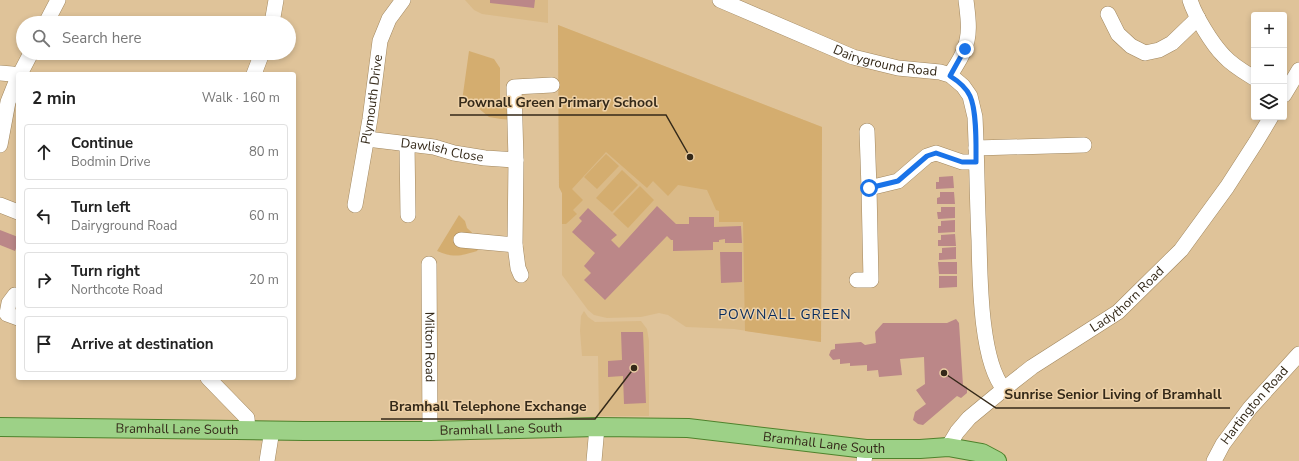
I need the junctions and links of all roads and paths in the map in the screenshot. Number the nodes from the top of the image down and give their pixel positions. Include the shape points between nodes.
1 (58, 0) edge
2 (276, 0) edge
3 (403, 0) edge
4 (720, 0) edge
5 (966, 0) edge
6 (1190, 0) edge
7 (1108, 14) dead end
8 (50, 16) edge
9 (273, 16) edge
10 (1198, 18) junction
11 (27, 60) edge
12 (259, 60) edge
13 (21, 72) edge
14 (255, 72) edge
15 (0, 73) edge
16 (1298, 75) edge
17 (16, 76) edge
18 (950, 76) junction
19 (1251, 76) edge
20 (16, 82) edge
21 (552, 85) dead end
22 (1287, 90) edge
23 (1269, 120) edge
24 (867, 131) dead end
25 (367, 139) junction
26 (407, 144) junction
27 (0, 145) edge
28 (1084, 145) dead end
29 (976, 155) junction
30 (516, 160) junction
31 (869, 188) junction
32 (355, 205) dead end
33 (0, 206) edge
34 (16, 211) edge
35 (408, 215) dead end
36 (461, 240) dead end
37 (515, 245) junction
38 (429, 264) dead end
39 (521, 275) dead end
40 (864, 280) dead end
41 (16, 295) edge
42 (8, 316) edge
43 (1299, 354) edge
44 (210, 380) edge
45 (1004, 389) junction
46 (0, 427) edge
47 (597, 427) junction
48 (248, 430) junction
49 (272, 430) junction
50 (430, 431) junction
51 (948, 447) junction
52 (865, 455) edge
53 (267, 461) edge
54 (594, 461) edge
55 (998, 461) edge
56 (1214, 461) edge

1 - 8 street
2 - 9 street
3 - 25 street, Plymouth Drive via 389,19 380,41
4 - 18 street, Dairyground Road via 853,57 898,68 940,72
5 - 18 street via 969,28 966,43
6 - 10 street
7 - 10 street via 1118,34 1131,46 1145,53 1159,50 1172,43
10 - 19 street via 1224,56
11 - 13 street
12 - 14 street
15 - 17 street
16 - 22 street
18 - 29 street, Dairyground Road via 963,86 970,96 975,117
20 - 27 street via 8,102
21 - 30 street via 514,87
23 - 45 street, Ladythorn Road via 1227,188 1181,250 1118,312 1032,367
24 - 31 street
25 - 26 street, Dawlish Close
25 - 32 street, Plymouth Drive
26 - 30 street, Dawlish Close via 485,158
26 - 35 street
28 - 29 street
29 - 31 street via 962,162 936,153 931,154 898,181
29 - 45 street, Dairyground Road via 981,294 993,370
30 - 37 street
31 - 40 street
33 - 34 street
36 - 37 street
37 - 39 street
38 - 50 street, Milton Road
41 - 42 street via 9,303
43 - 56 street, Hartington Road via 1250,408 1223,444
44 - 48 street via 247,418
45 - 51 street, Ladythorn Road via 969,418
46 - 48 main road, Bramhall Lane South
47 - 50 main road, Bramhall Lane South
47 - 52 main road, Bramhall Lane South via 688,428
47 - 54 street
48 - 49 main road, Bramhall Lane South
49 - 50 main road, Bramhall Lane South
49 - 53 street
51 - 52 main road, Bramhall Lane South
51 - 55 main road, Bramhall Lane South via 982,453

